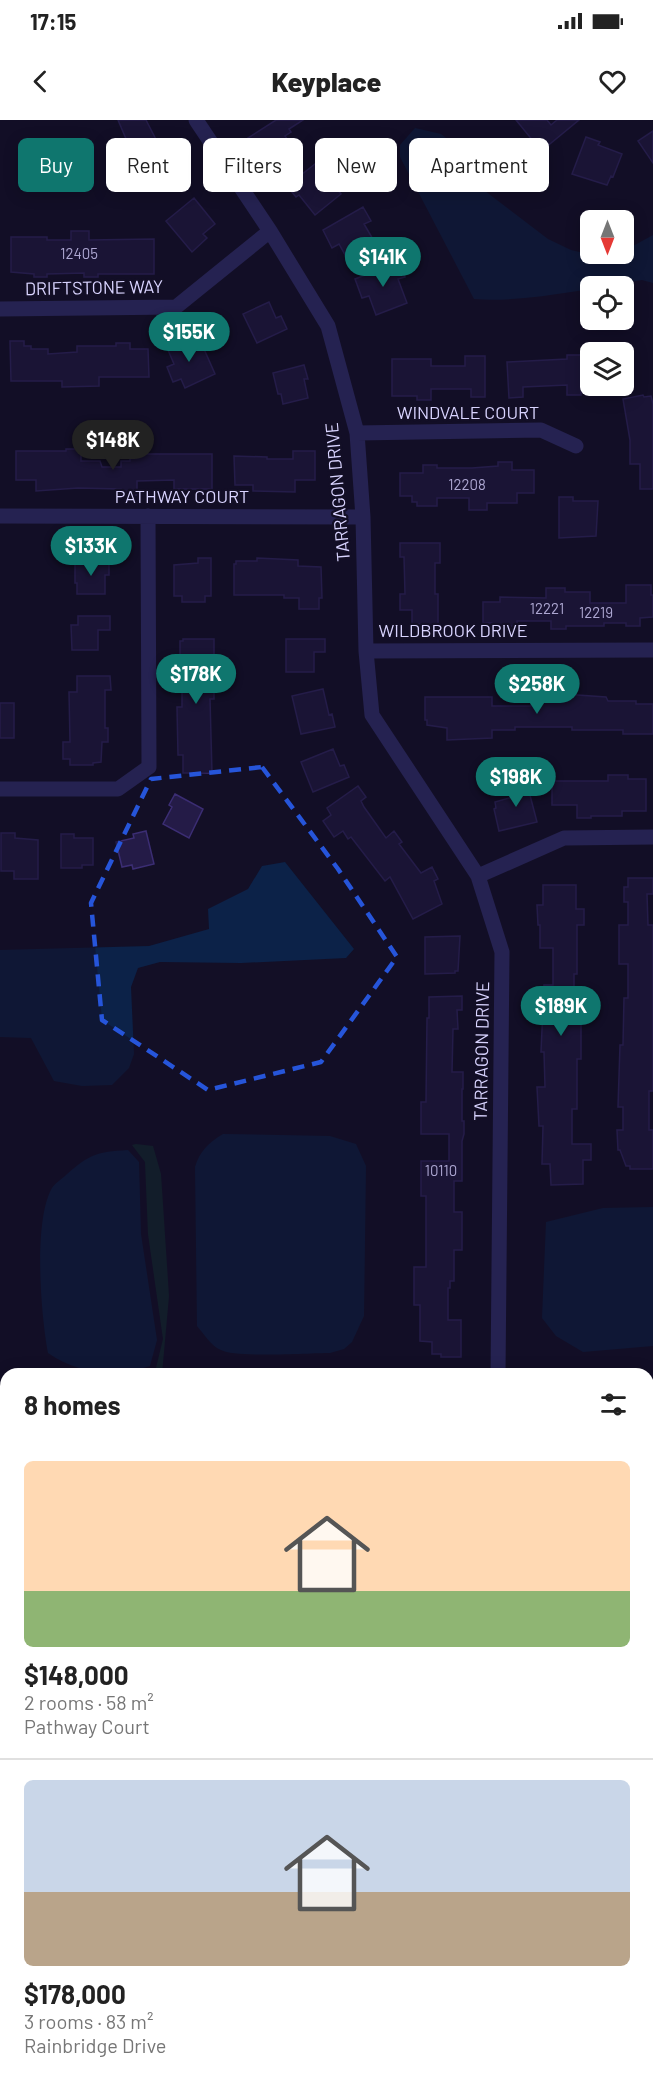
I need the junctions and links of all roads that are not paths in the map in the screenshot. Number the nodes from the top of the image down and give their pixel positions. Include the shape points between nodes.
1 (196, 120) edge
2 (270, 231) junction
3 (0, 309) edge
4 (357, 433) junction
5 (576, 446) dead end
6 (0, 516) edge
7 (148, 516) junction
8 (363, 517) junction
9 (653, 650) edge
10 (366, 651) junction
11 (399, 755) joint
12 (0, 789) edge
13 (653, 837) edge
14 (478, 876) junction
15 (498, 1368) edge

1 - 2 street, TARRAGON DRIVE
2 - 3 street, DRIFTSTONE WAY via 176,307
2 - 4 street, TARRAGON DRIVE via 328,326
4 - 5 street, WINDVALE COURT via 541,430
4 - 8 street, TARRAGON DRIVE
6 - 7 street, PATHWAY COURT
7 - 8 street, PATHWAY COURT
7 - 12 street via 148,767 118,789
8 - 10 street, TARRAGON DRIVE
9 - 10 street, WILDBROOK DRIVE
10 - 11 street, WILDBROOK DRIVE via 372,715
11 - 14 street, TARRAGON DRIVE
13 - 14 street via 564,838
14 - 15 street, TARRAGON DRIVE via 502,952

